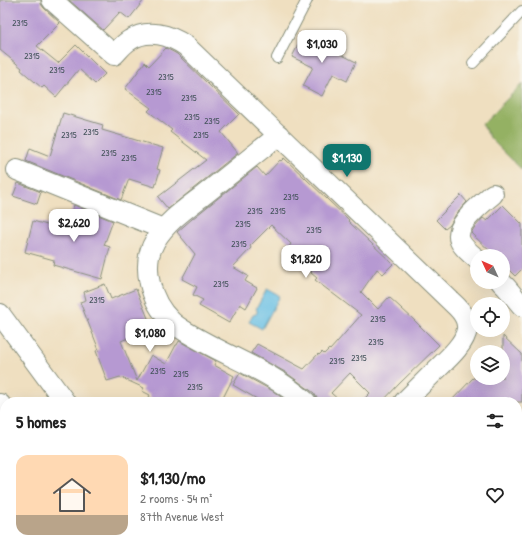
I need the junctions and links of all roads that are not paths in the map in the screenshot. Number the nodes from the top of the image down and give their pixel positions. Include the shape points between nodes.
1 (52, 0) edge
2 (307, 0) edge
3 (522, 12) edge
4 (277, 58) dead end
5 (474, 63) dead end
6 (279, 135) junction
7 (17, 170) dead end
8 (493, 194) dead end
9 (163, 229) junction
10 (470, 252) edge
11 (509, 289) edge
12 (519, 297) edge
13 (0, 314) edge
14 (60, 397) edge
15 (300, 397) edge
16 (409, 397) edge

1 - 6 street via 114,55 130,39 143,35 152,33 178,40
2 - 4 lane
3 - 5 lane
6 - 9 street
6 - 16 street via 452,301 465,317 466,333 460,344
7 - 9 street
8 - 10 street via 460,228 460,241
9 - 15 street via 149,255 148,280 164,313 190,334 284,384
11 - 12 street
13 - 14 street

